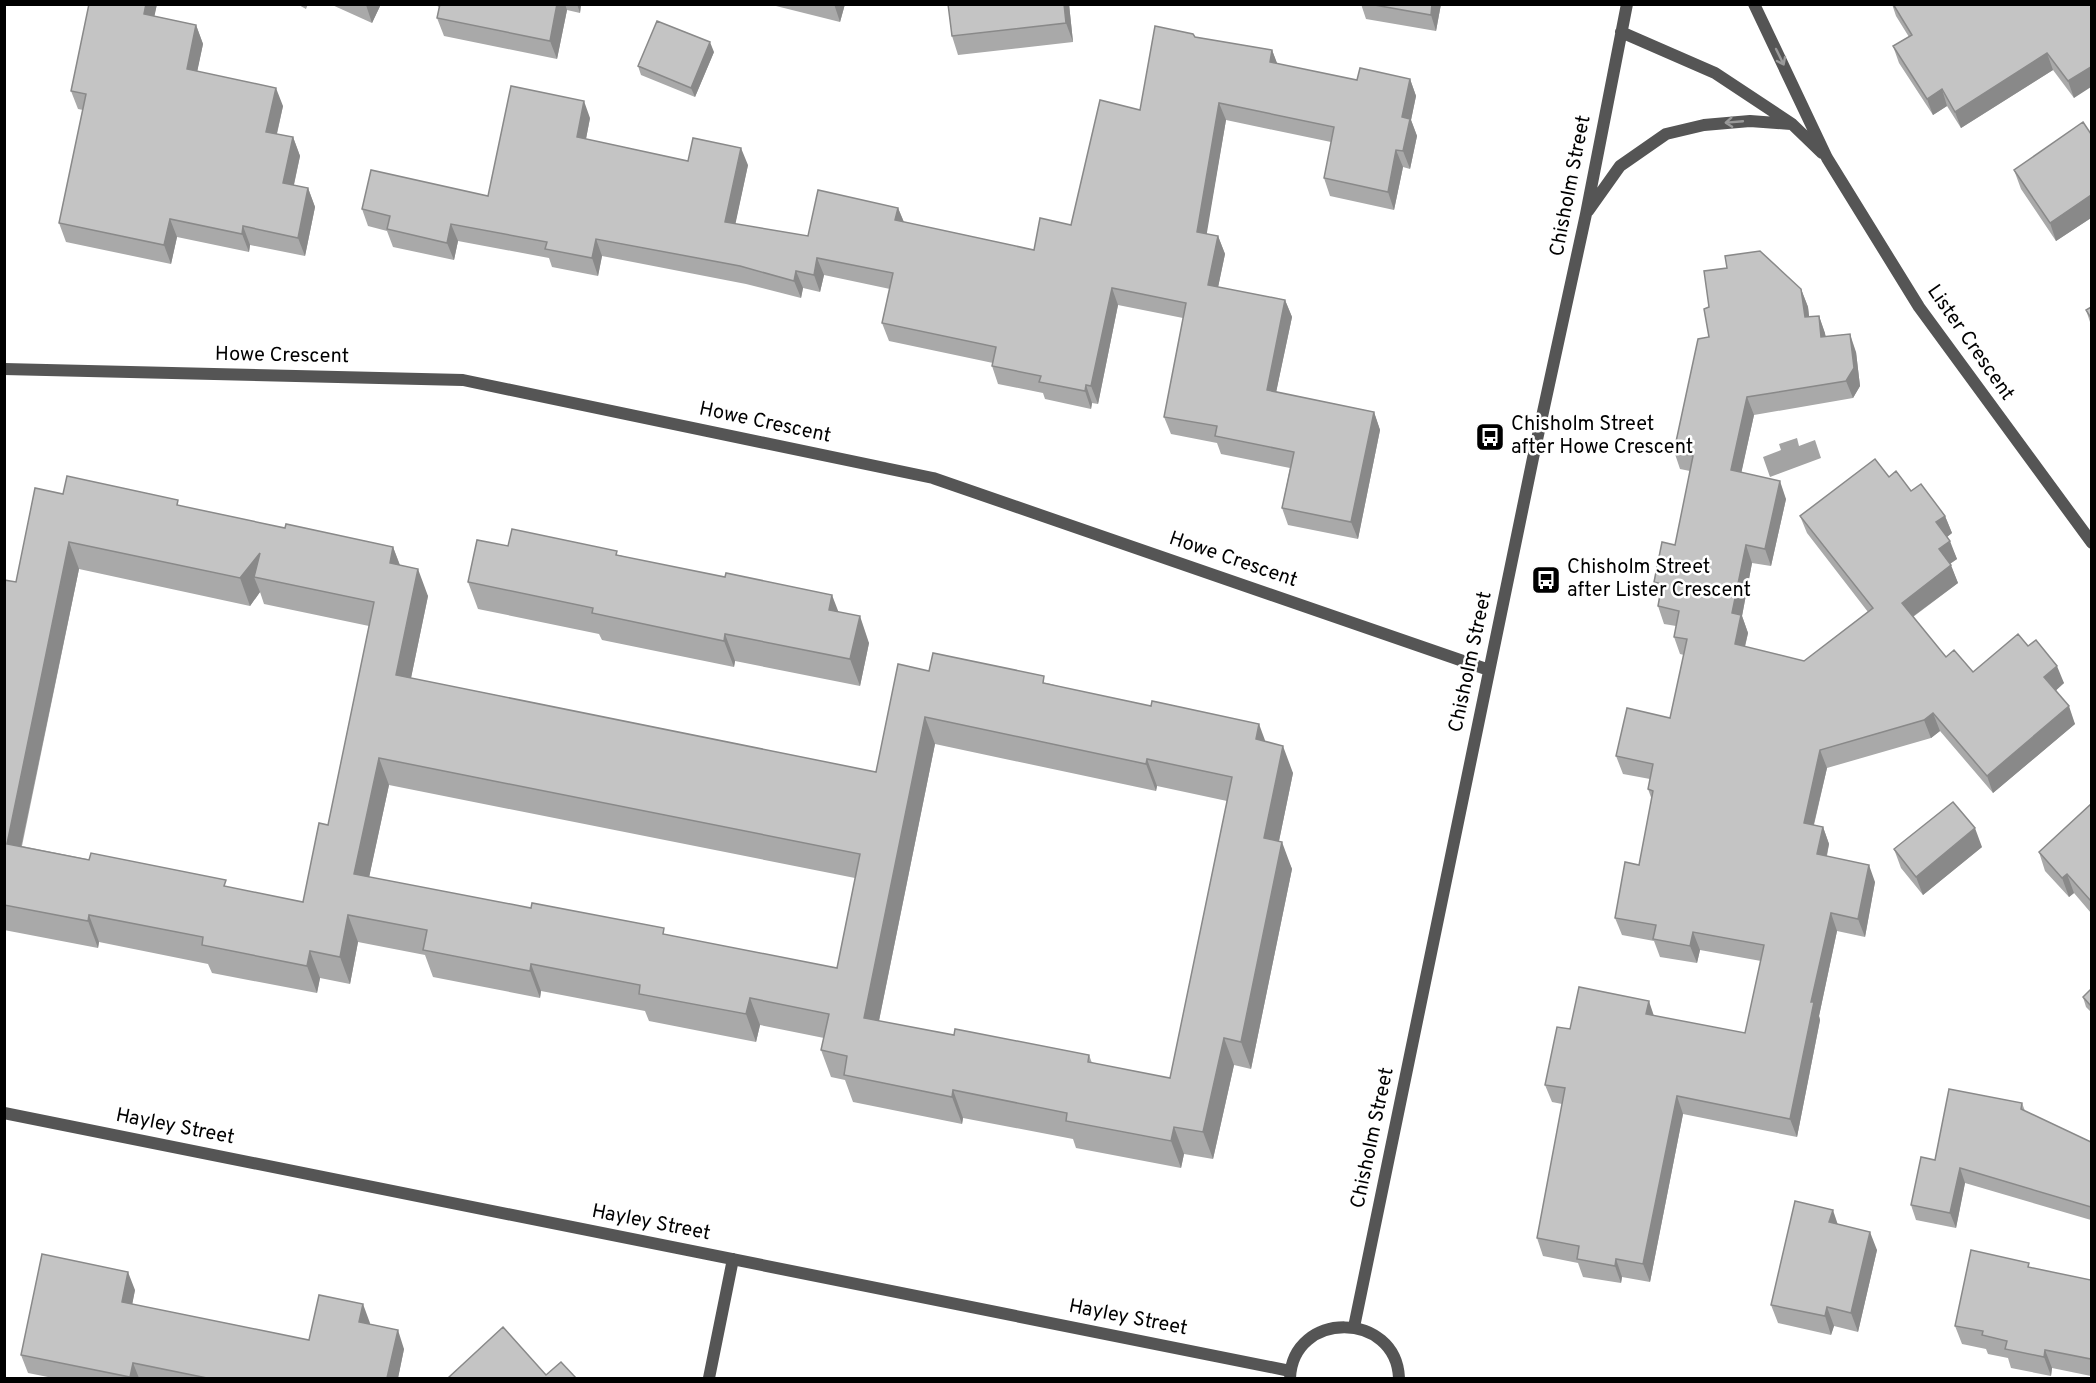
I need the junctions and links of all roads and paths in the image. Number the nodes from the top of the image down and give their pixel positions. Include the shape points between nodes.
1 (1627, 4) edge
2 (1754, 4) edge
3 (1621, 32) junction
4 (1792, 124) junction
5 (1827, 158) junction
6 (1586, 214) junction
7 (4, 369) edge
8 (2091, 543) edge
9 (1489, 670) junction
10 (4, 1113) edge
11 (733, 1259) junction
12 (1354, 1327) junction
13 (1290, 1375) edge
14 (709, 1378) edge
15 (1399, 1378) edge

1 - 3 street, Chisholm Street
2 -> 5 street, Lister Crescent
3 - 4 street, Lister Crescent via 1714,73
3 - 6 street, Chisholm Street
4 - 5 street, Lister Crescent
4 -> 6 street via 1750,120 1666,134 1620,166
5 - 8 street, Lister Crescent via 1919,307
6 - 9 street, Chisholm Street
7 - 9 street, Howe Crescent via 463,380 933,478
9 - 12 street, Chisholm Street
10 - 11 street, Hayley Street
11 - 13 street, Hayley Street
11 - 14 street
12 - 13 street via 1321,1331 1306,1341 1296,1355
12 - 15 street via 1370,1332 1384,1343 1394,1358

